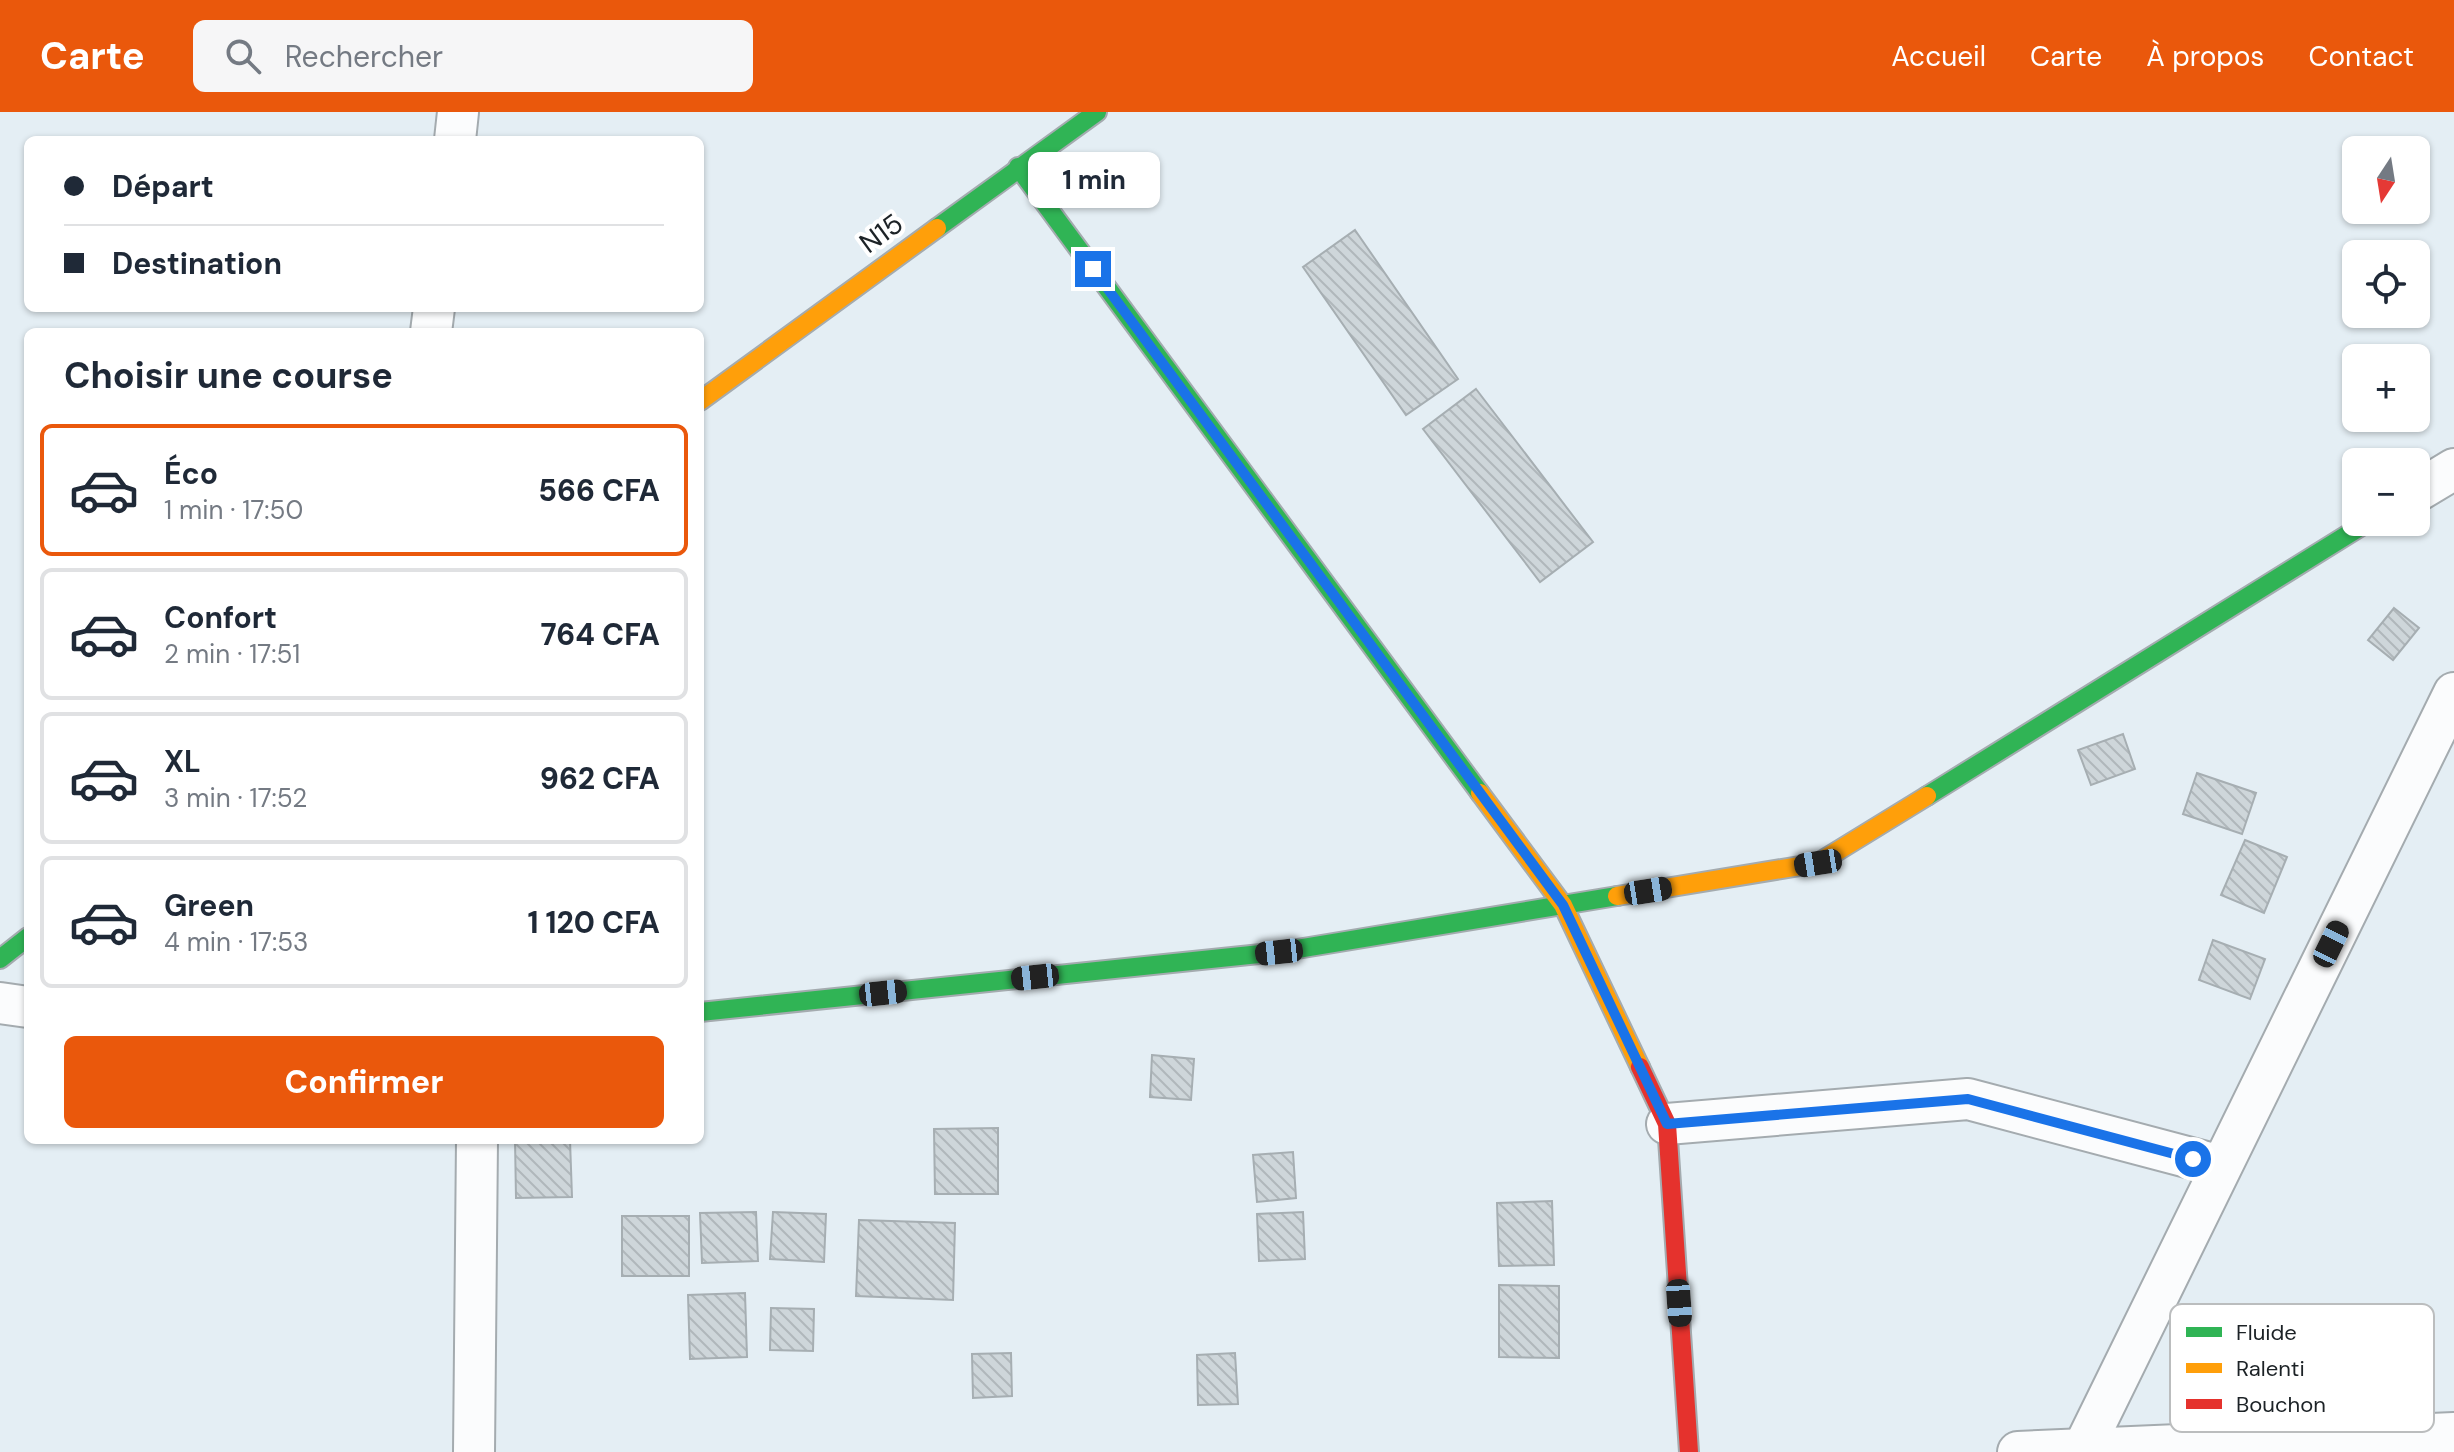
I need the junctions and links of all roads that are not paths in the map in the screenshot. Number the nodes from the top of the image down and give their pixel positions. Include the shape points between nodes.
1 (458, 112) edge
2 (1097, 112) edge
3 (455, 136) edge
4 (1018, 167) junction
5 (704, 398) edge
6 (2454, 469) edge
7 (2430, 484) edge
8 (2345, 536) edge
9 (2454, 693) edge
10 (1563, 905) junction
11 (24, 940) edge
12 (0, 959) edge
13 (0, 1003) edge
14 (24, 1006) edge
15 (704, 1012) edge
16 (1667, 1124) junction
17 (477, 1144) edge
18 (2221, 1166) junction
19 (2454, 1433) edge
20 (2083, 1449) junction
21 (474, 1452) edge
22 (1689, 1452) edge
23 (2018, 1452) edge

1 - 3 street
2 - 4 street, N15
4 - 5 street, N15
4 - 10 street
6 - 7 street
8 - 10 street via 1818,863
9 - 18 street
10 - 15 street via 1279,952
10 - 16 street
11 - 12 street
13 - 14 street
16 - 18 street via 1968,1099
16 - 22 street
17 - 21 street
18 - 20 street
19 - 20 street
20 - 23 street

